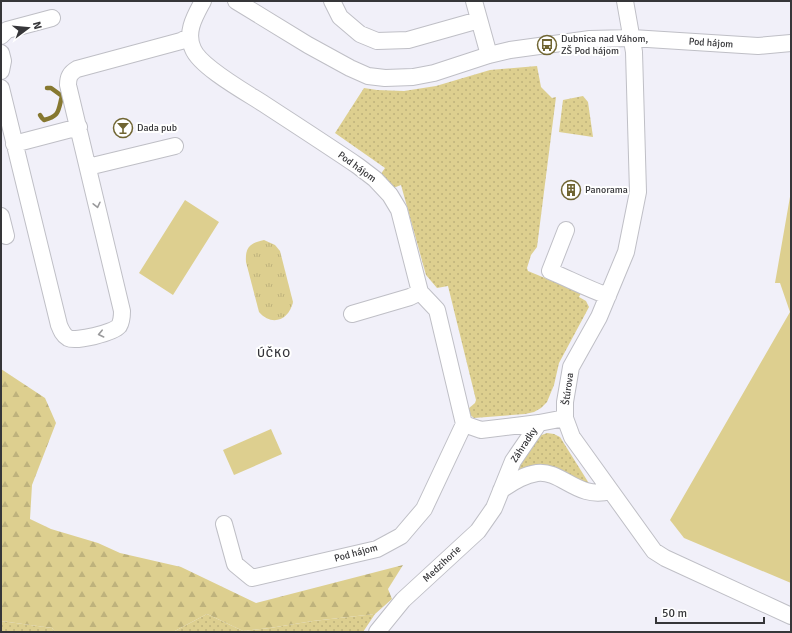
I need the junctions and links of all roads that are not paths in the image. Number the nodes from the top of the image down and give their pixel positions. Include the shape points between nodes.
1 (204, 1) edge
2 (236, 1) edge
3 (332, 1) edge
4 (474, 1) edge
5 (625, 1) edge
6 (247, 5) edge
7 (52, 18) dead end
8 (479, 20) junction
9 (1, 36) edge
10 (190, 36) junction
11 (632, 38) junction
12 (791, 43) edge
13 (1, 53) edge
14 (489, 55) junction
15 (1, 71) edge
16 (1, 88) edge
17 (79, 127) junction
18 (14, 144) junction
19 (175, 146) dead end
20 (88, 167) junction
21 (1, 216) edge
22 (566, 230) dead end
23 (6, 236) dead end
24 (420, 292) junction
25 (608, 296) junction
26 (352, 314) dead end
27 (565, 418) junction
28 (539, 423) junction
29 (464, 424) junction
30 (501, 490) junction
31 (610, 491) junction
32 (224, 524) dead end
33 (791, 616) edge
34 (376, 632) edge

1 - 10 street via 193,20
2 - 6 street, Pod hájom
3 - 8 street via 340,17 360,34 377,41 408,40
4 - 8 street
5 - 11 street
6 - 14 street, Pod hájom via 308,45 368,76 385,78 427,75
7 - 9 street via 7,30
8 - 14 street
10 - 17 street via 181,41 77,69 71,73 68,85
10 - 24 street, Pod hájom via 193,50 209,67 375,178 390,195 398,210
11 - 12 street, Pod hájom via 758,46
11 - 14 street, Pod hájom via 590,39
11 - 25 street, Štúrova via 638,192 626,252
13 - 15 street
16 - 18 street
17 - 18 street
17 - 20 street
20 -> 18 street via 122,319 112,332 77,340 69,338 59,325
19 - 20 street
21 - 23 street
22 - 25 street via 550,271
24 - 26 street
24 - 29 street, Pod hájom via 438,310
25 - 27 street, Štúrova via 571,367
27 - 28 street
27 - 31 street, Štúrova via 572,437
28 - 29 street via 481,430
28 - 30 street, Záhradky via 513,461
29 - 32 street, Pod hájom via 424,509 401,536 377,549 252,578 235,564
30 - 31 street via 519,479 538,473 551,475 593,494
30 - 34 street, Medzihorie via 494,508 478,530 403,600
31 - 33 street, Štúrova via 654,551 664,558

